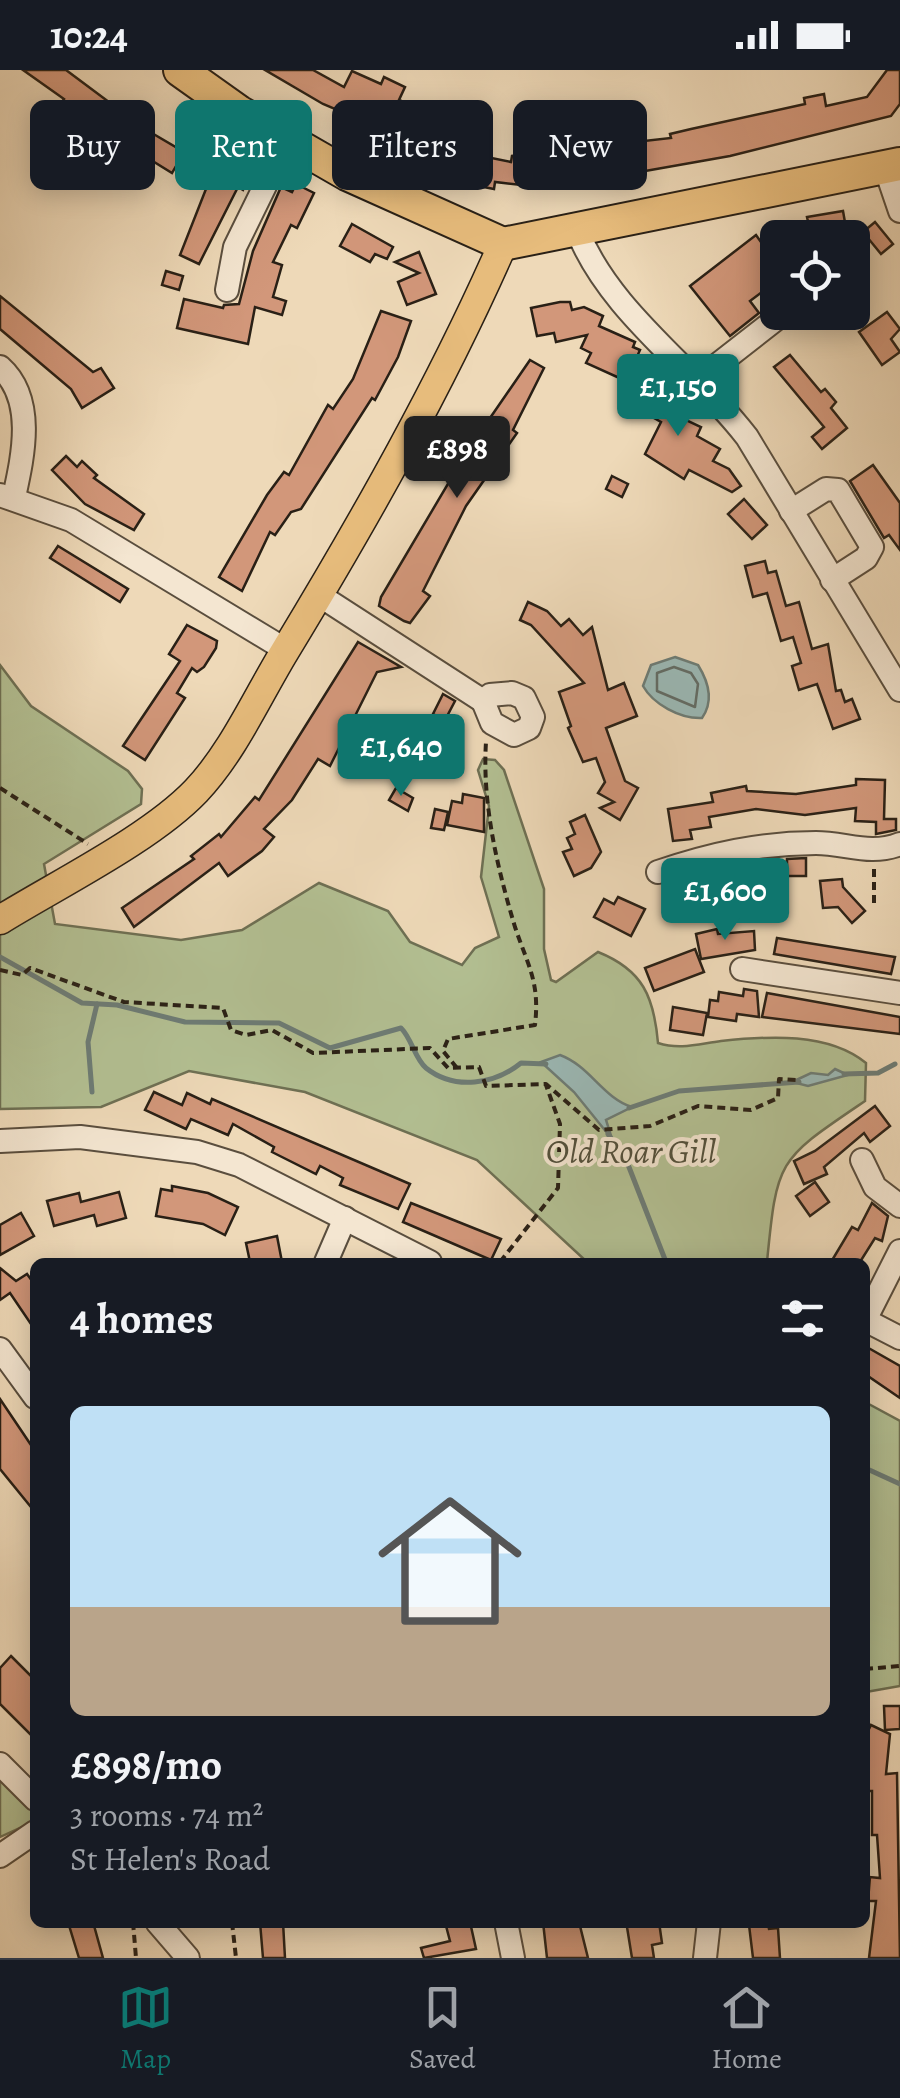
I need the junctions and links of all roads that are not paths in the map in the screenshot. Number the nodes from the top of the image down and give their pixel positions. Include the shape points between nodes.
1 (180, 70) edge
2 (225, 100) edge
3 (312, 155) edge
4 (892, 166) edge
5 (263, 190) edge
6 (900, 211) edge
7 (577, 230) junction
8 (503, 244) junction
9 (227, 290) dead end
10 (762, 330) edge
11 (0, 367) edge
12 (698, 380) junction
13 (7, 496) edge
14 (791, 511) junction
15 (832, 580) junction
16 (319, 595) junction
17 (286, 650) junction
18 (900, 690) edge
19 (483, 701) dead end
20 (900, 844) edge
21 (672, 875) dead end
22 (0, 920) edge
23 (756, 965) dead end
24 (900, 993) edge
25 (0, 1140) edge
26 (862, 1178) dead end
27 (900, 1206) edge
28 (345, 1218) junction
29 (900, 1250) edge
30 (328, 1258) edge
31 (422, 1258) edge
32 (870, 1310) edge
33 (870, 1323) edge
34 (900, 1338) edge
35 (0, 1348) edge
36 (30, 1390) edge
37 (0, 1764) edge
38 (30, 1793) edge
39 (30, 1838) edge
40 (0, 1856) edge
41 (165, 1928) edge
42 (507, 1928) edge
43 (708, 1928) edge
44 (188, 1958) edge
45 (514, 1958) edge
46 (705, 1958) edge

1 - 2 highway
3 - 8 highway
4 - 6 street
4 - 7 highway
5 - 9 street via 235,247
7 - 8 highway
7 - 12 street via 599,278
8 - 16 main road via 415,424
10 - 12 street
11 - 13 street via 23,410 24,450
12 - 14 street via 746,437
13 - 17 street via 71,520
14 - 15 street
14 - 15 street via 826,489 838,490 847,501 872,547
15 - 18 street
16 - 17 main road
16 - 19 street
17 - 22 main road via 196,791
20 - 21 street via 874,850 822,843 732,848
23 - 24 street
25 - 28 street via 80,1137 197,1152 239,1165
26 - 27 street
28 - 30 street
28 - 31 street
29 - 32 street
33 - 34 street
35 - 36 street
37 - 38 street
39 - 40 street
41 - 44 street
42 - 45 street
43 - 46 street

